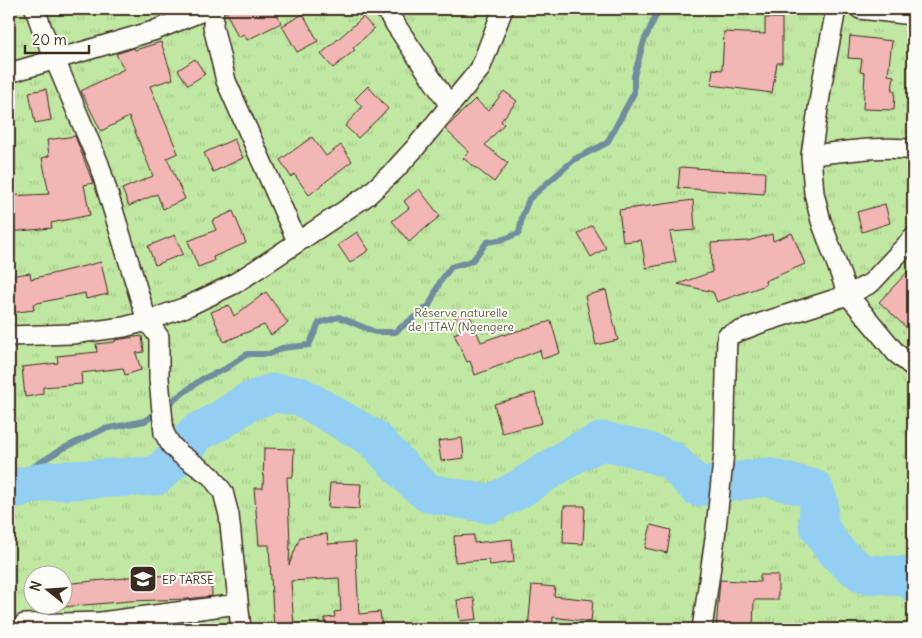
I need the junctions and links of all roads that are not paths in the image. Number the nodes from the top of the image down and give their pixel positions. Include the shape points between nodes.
1 (35, 9) edge
2 (208, 9) edge
3 (214, 9) edge
4 (385, 9) edge
5 (503, 9) edge
6 (836, 9) edge
7 (860, 9) edge
8 (913, 15) edge
9 (56, 60) junction
10 (9, 72) edge
11 (450, 106) junction
12 (913, 150) edge
13 (812, 155) junction
14 (913, 238) edge
15 (297, 241) junction
16 (848, 295) junction
17 (147, 320) junction
18 (9, 336) edge
19 (913, 367) edge
20 (238, 604) junction
21 (19, 626) edge
22 (241, 629) edge
23 (702, 629) edge

1 - 9 street
2 - 9 street via 153,31
3 - 15 street via 213,26 226,81
4 - 11 street
5 - 11 street via 480,69
6 - 13 street
7 - 8 street
9 - 10 street
9 - 17 street via 99,164
11 - 15 street via 394,171 368,195
12 - 13 street via 862,150
13 - 16 street via 814,193
14 - 16 street via 871,283
15 - 17 street via 234,284 186,307
16 - 19 street via 896,353
16 - 23 street via 727,336 724,452
17 - 18 street via 124,327 72,334
17 - 20 street via 160,337 159,379 164,433 171,445 211,476 222,492 229,515
20 - 21 street via 102,622
20 - 22 street

